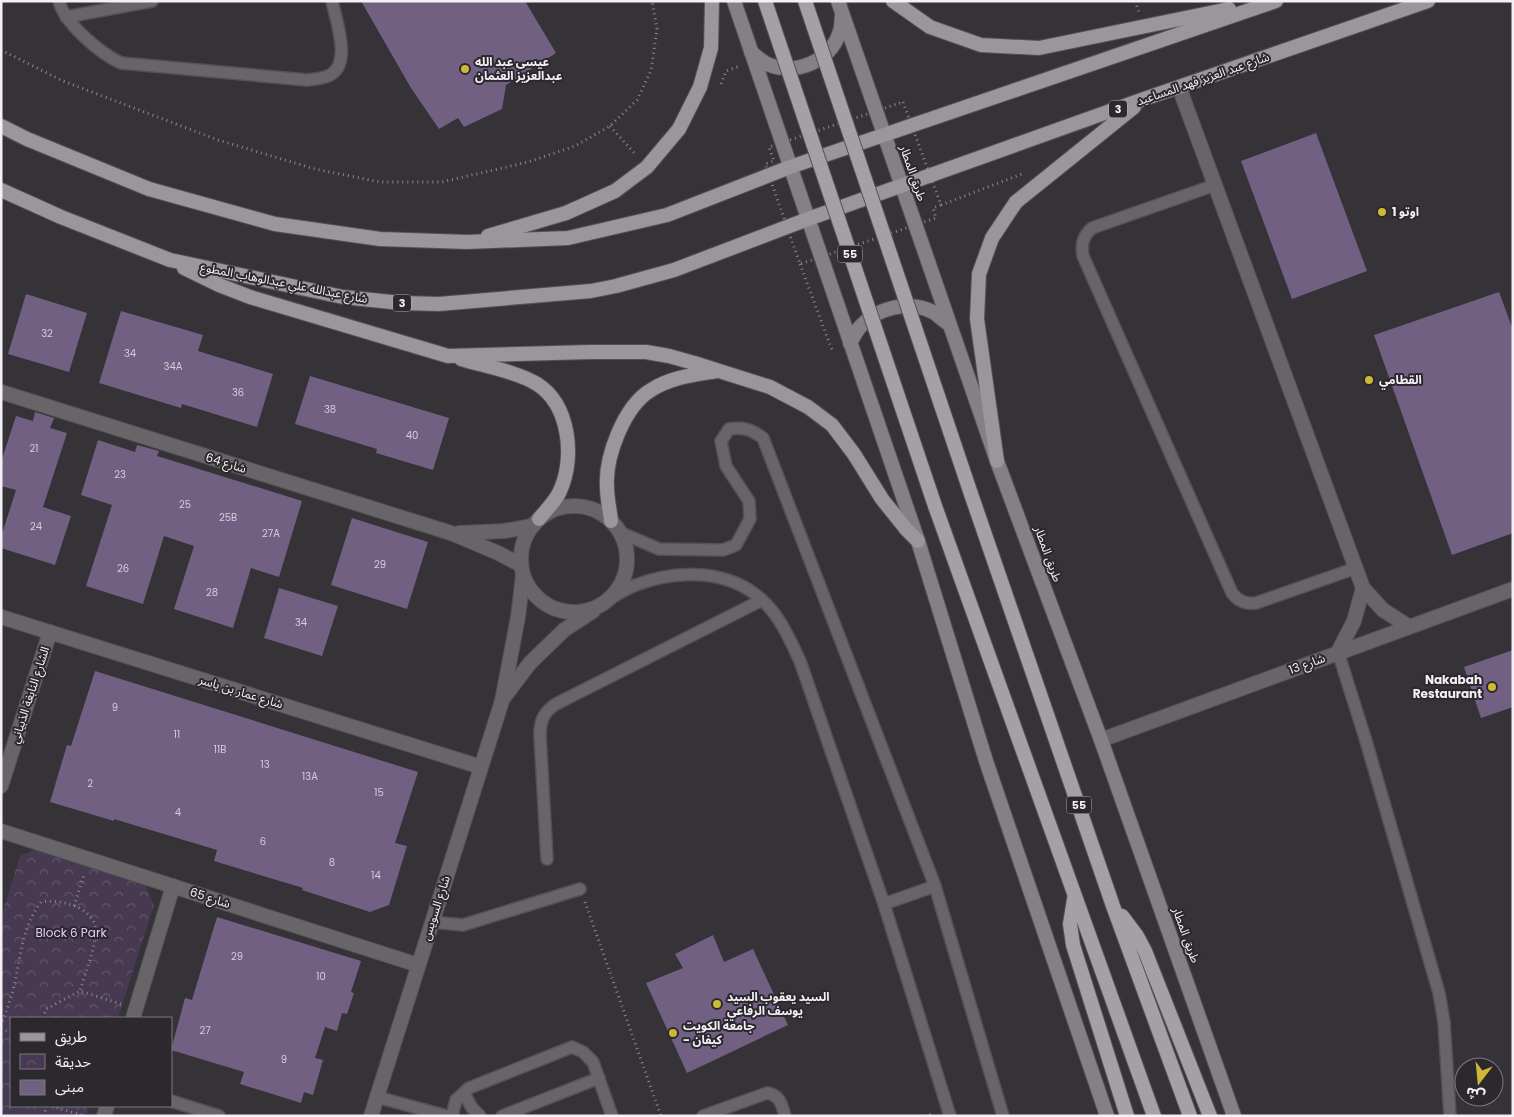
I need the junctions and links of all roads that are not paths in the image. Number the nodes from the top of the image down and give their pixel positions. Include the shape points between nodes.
1 (59, 1) edge
2 (152, 1) edge
3 (332, 1) edge
4 (712, 1) edge
5 (734, 1) edge
6 (765, 1) edge
7 (805, 1) edge
8 (892, 1) edge
9 (1268, 1) edge
10 (1276, 1) edge
11 (1428, 1) edge
12 (840, 7) edge
13 (66, 17) junction
14 (751, 52) junction
15 (1179, 87) junction
16 (1141, 100) junction
17 (1, 126) edge
18 (884, 134) junction
19 (790, 167) junction
20 (1215, 185) junction
21 (902, 187) junction
22 (1, 190) edge
23 (808, 219) junction
24 (466, 242) junction
25 (170, 260) junction
26 (949, 324) junction
27 (850, 344) junction
28 (448, 356) junction
29 (720, 370) junction
30 (1, 392) edge
31 (997, 462) junction
32 (535, 523) junction
33 (615, 527) junction
34 (451, 533) junction
35 (918, 541) junction
36 (1356, 568) junction
37 (522, 570) junction
38 (1363, 588) junction
39 (1513, 588) edge
40 (762, 600) junction
41 (606, 601) junction
42 (1, 617) edge
43 (1408, 626) junction
44 (50, 632) junction
45 (1338, 652) junction
46 (502, 701) junction
47 (1101, 740) junction
48 (481, 767) junction
49 (1, 786) edge
50 (1, 831) edge
51 (547, 860) dead end
52 (173, 886) junction
53 (935, 886) junction
54 (580, 889) road end
55 (1074, 895) junction
56 (884, 904) junction
57 (1113, 906) junction
58 (432, 922) junction
59 (418, 965) junction
60 (134, 1014) edge
61 (599, 1078) junction
62 (464, 1093) junction
63 (377, 1097) junction
64 (172, 1101) edge
65 (218, 1116) edge
66 (371, 1116) edge
67 (447, 1116) edge
68 (452, 1116) edge
69 (480, 1116) edge
70 (502, 1116) edge
71 (612, 1116) edge
72 (703, 1116) edge
73 (785, 1116) edge
74 (950, 1116) edge
75 (1003, 1116) edge
76 (1106, 1116) edge
77 (1127, 1116) edge
78 (1154, 1116) edge
79 (1190, 1116) edge
80 (1210, 1116) edge
81 (1234, 1116) edge
82 (1450, 1116) edge

1 - 13 lane
2 - 13 lane
3 - 13 lane via 342,49 341,64 332,75 307,80 121,63 72,26
4 - 24 main road via 710,48 700,87 679,129 647,167 615,191 566,213
5 - 14 main road
6 - 55 highway, 55, bridge via 935,506
7 - 57 highway, 55, bridge
8 - 9 main road via 930,27 981,45 1039,48
10 - 18 main road
11 - 15 main road, شارع عبد العزيز فهد المساعيد / 3
12 - 14 main road via 840,31 832,48 818,60 802,68 783,69 765,63
12 - 18 main road, طريق المطار
14 - 19 main road
15 - 16 main road, شارع عبد العزيز فهد المساعيد / 3
15 - 20 street
16 - 21 main road, شارع عبد العزيز فهد المساعيد / 3
16 - 31 main road via 1016,202 992,238 980,274 977,319
17 - 24 main road via 149,189 275,224 380,239
18 - 19 main road
18 - 21 main road, طريق المطار
19 - 23 main road
19 - 24 main road via 667,215 568,238
20 - 36 street
20 - 36 lane via 1092,228 1083,240 1083,256 1236,598 1249,604 1256,603
21 - 23 main road, شارع عبد العزيز فهد المساعيد / 3
21 - 26 main road, طريق المطار
22 - 25 main road, شارع عبدالله علي عبدالوهاب المطوع / 3
23 - 25 main road, شارع عبدالله علي عبدالوهاب المطوع / 3 via 674,270 616,286 559,295 462,303 401,303 344,296
23 - 27 main road
25 - 28 main road via 250,297
26 - 27 main road via 933,312 914,306 894,307 876,314 860,327
26 - 31 main road, طريق المطار
27 - 35 main road
28 - 29 main road via 646,352
28 - 32 main road via 521,376 546,391 557,407 566,430 566,467 559,492
29 - 33 main road via 682,377 650,390 626,418 612,452 607,486
29 - 35 main road via 770,387 823,417 854,454 898,520
30 - 34 street, شارع 64
31 - 47 main road, طريق المطار
32 - 33 street via 556,509 576,506 595,511
32 - 34 street, شارع 64 via 487,533
32 - 37 street via 522,545
33 - 41 street via 626,553 625,574 619,588
33 - 53 lane via 658,549 723,550 736,545 750,519 749,501 726,466 721,441 728,428 740,427 753,430 763,438
34 - 37 street, شارع 64 via 490,550
35 - 76 main road via 986,761
36 - 38 street
37 - 41 street via 526,584 538,599 556,609 585,611
37 - 46 street, شارع السويس via 518,617
38 - 43 street via 1383,610
38 - 45 street via 1354,621
39 - 43 street, شارع 13
40 - 41 lane via 735,582 704,574 665,576 636,585
40 - 51 lane via 556,704 542,716 540,735
40 - 56 lane via 783,626 800,661
41 - 46 street, شارع السويس via 564,630 530,663
42 - 44 street, شارع عمار بن ياسر
43 - 45 street, شارع 13
44 - 48 street, شارع عمار بن ياسر
44 - 49 street, الشارع النابغة الذبياني
45 - 47 street, شارع 13
45 - 82 lane via 1439,993
46 - 48 street, شارع السويس
47 - 81 main road, طريق المطار
48 - 58 street, شارع السويس
50 - 52 street, شارع 65
52 - 59 street, شارع 65
52 - 60 street
53 - 56 lane
53 - 75 lane
54 - 58 lane via 463,925
55 - 77 highway via 1070,924 1073,945
55 - 78 highway, 55
56 - 74 lane
57 - 79 highway, 55
57 - 80 highway via 1145,950
58 - 59 street, شارع السويس
59 - 63 street, شارع السويس
61 - 62 lane via 593,1062 572,1047 469,1088
61 - 70 lane
61 - 71 lane
62 - 68 lane via 456,1100
62 - 69 lane
63 - 66 street, شارع السويس
63 - 67 lane
64 - 65 lane
72 - 73 lane via 767,1093 778,1098

